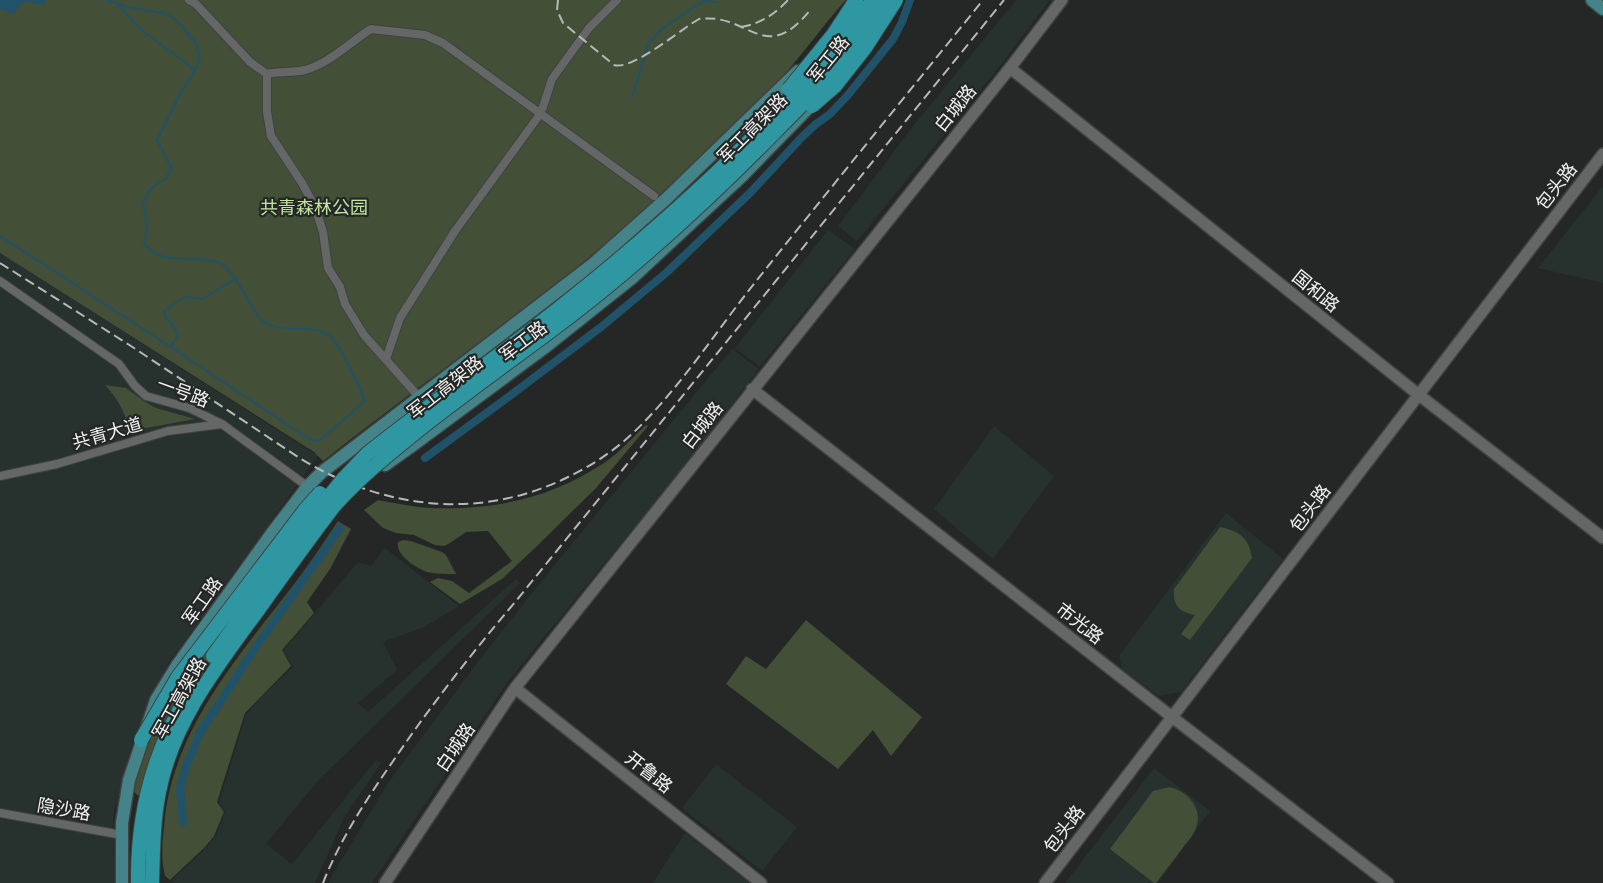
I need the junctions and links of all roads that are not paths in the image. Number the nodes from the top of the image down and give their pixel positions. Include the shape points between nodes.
1 (189, 0) edge
2 (618, 0) edge
3 (856, 0) edge
4 (861, 0) edge
5 (872, 0) edge
6 (884, 0) edge
7 (894, 0) edge
8 (1062, 0) edge
9 (1592, 0) edge
10 (1603, 9) edge
11 (1010, 68) junction
12 (267, 74) junction
13 (540, 112) junction
14 (758, 132) junction
15 (1603, 154) edge
16 (746, 161) junction
17 (654, 196) dead end
18 (0, 281) edge
19 (386, 359) junction
20 (752, 389) junction
21 (1419, 395) junction
22 (419, 397) junction
23 (222, 424) junction
24 (367, 454) junction
25 (0, 476) edge
26 (308, 486) junction
27 (335, 510) junction
28 (1603, 538) edge
29 (515, 688) junction
30 (1172, 717) junction
31 (141, 740) junction
32 (127, 792) junction
33 (153, 801) junction
34 (0, 813) edge
35 (122, 835) junction
36 (122, 882) edge
37 (147, 882) edge
38 (385, 883) edge
39 (761, 883) edge
40 (1045, 883) edge
41 (1388, 883) edge

1 - 12 street via 250,62
2 - 13 street via 589,28 552,79
3 - 14 highway, bridge
4 - 22 main road, 军工路 via 830,39 666,199 594,264
5 - 14 highway, 军工高架路, bridge via 829,58
6 - 16 highway, 军工高架路, bridge via 826,80
7 - 16 highway, bridge via 865,48 835,86 782,134
7 - 27 main road, 军工路 via 826,91 737,181 632,278 536,354 384,465
8 - 11 street, 白城路
9 - 10 main road
11 - 20 street, 白城路
11 - 21 street, 国和路
12 - 13 street via 305,70 371,29 396,31 424,35 443,43
12 - 19 street via 271,136 315,206 328,268 340,287 345,304 364,335
13 - 17 street
13 - 19 street via 455,231 400,318
14 - 24 highway, 军工高架路, bridge via 692,196 625,254 531,331
15 - 21 street, 包头路
16 - 37 highway, 军工高架路, bridge via 636,264 370,469 334,506 190,708 174,741 158,792
18 - 23 street, 一号路 via 119,364 134,386 146,396 188,408
19 - 22 street
20 - 29 street, 白城路
20 - 30 street, 市光路
21 - 28 street, 国和路
21 - 30 street, 包头路
22 - 26 main road, 军工路
23 - 25 street, 共青大道 via 168,431 57,464
23 - 26 street, 一号路
24 - 31 highway, bridge via 340,474 305,510 178,677
24 - 37 highway, 军工高架路, bridge via 310,520 182,704 160,749 146,793 141,829
26 - 27 street, 一号路
26 - 31 main road, 军工路 via 178,664 156,700
27 - 33 main road, 军工路 via 285,576 194,710 164,769
29 - 38 street, 白城路
29 - 39 street, 开鲁路
30 - 40 street, 包头路
30 - 41 street, 市光路
31 - 32 main road, 军工路
32 - 33 main road via 140,803
32 - 35 main road, 军工路
33 - 37 main road, 军工路 via 149,821
34 - 35 street, 隐沙路
35 - 36 main road, 军工路
35 - 37 main road via 139,846
36 - 37 street

